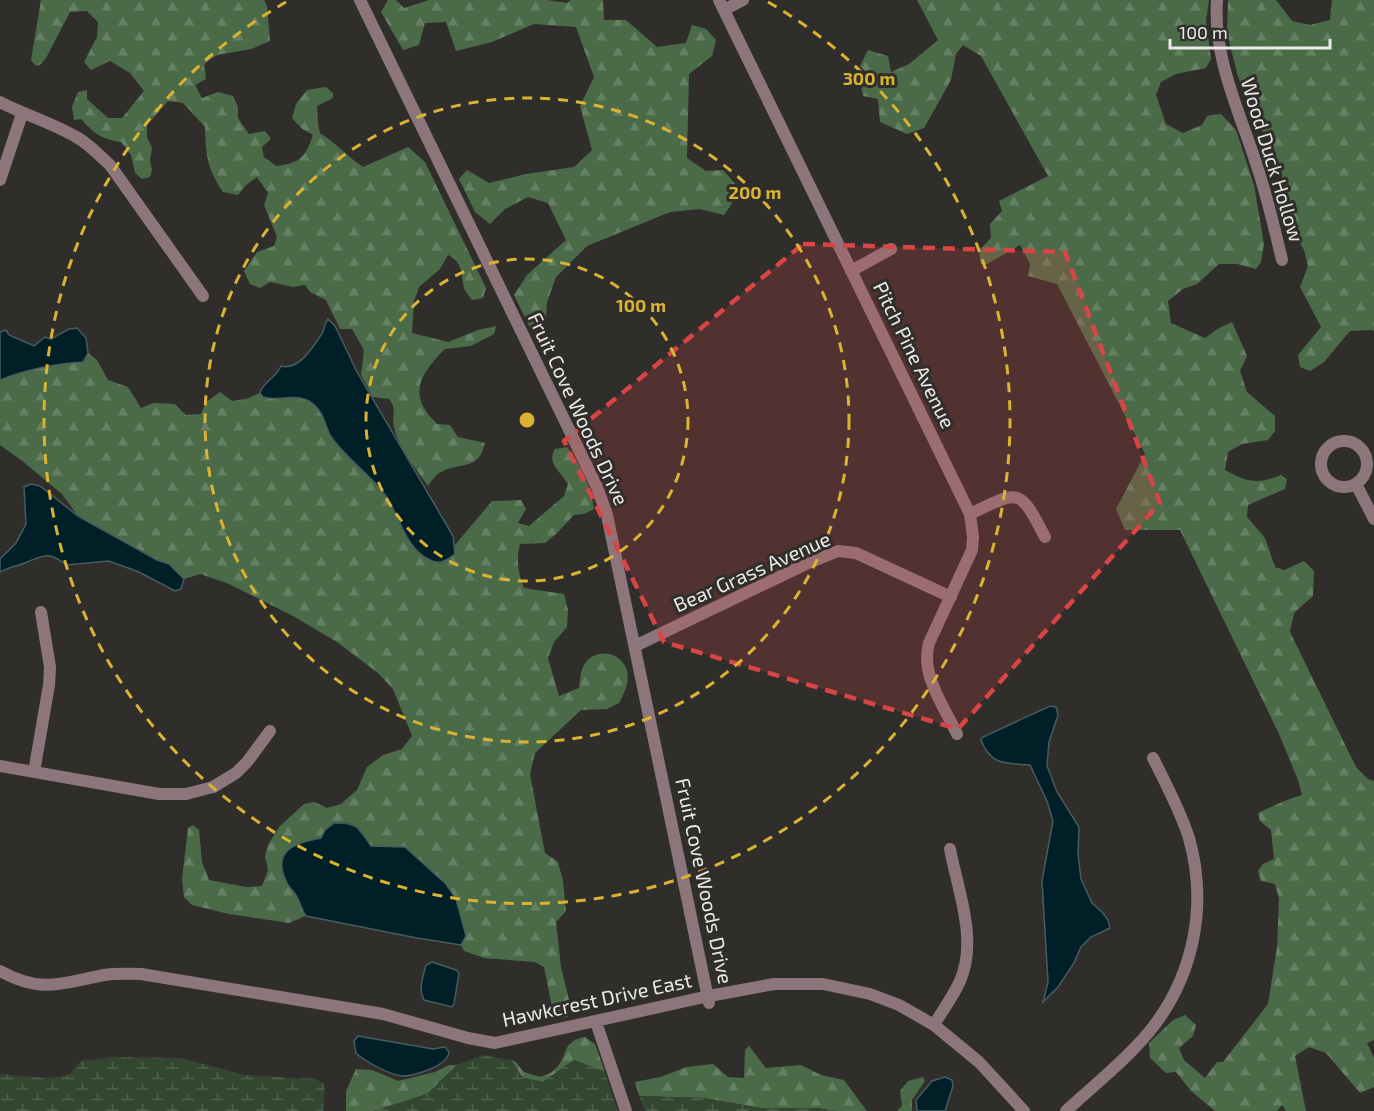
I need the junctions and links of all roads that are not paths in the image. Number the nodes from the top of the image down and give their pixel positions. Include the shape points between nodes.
1 (360, 0) edge
2 (742, 0) edge
3 (1217, 0) edge
4 (721, 5) edge
5 (0, 102) edge
6 (22, 114) junction
7 (0, 180) edge
8 (891, 249) dead end
9 (1282, 260) dead end
10 (851, 271) junction
11 (203, 296) dead end
12 (1370, 457) edge
13 (1356, 484) junction
14 (970, 514) junction
15 (1374, 519) edge
16 (1045, 537) dead end
17 (951, 597) junction
18 (41, 612) dead end
19 (635, 646) junction
20 (270, 731) dead end
21 (957, 734) dead end
22 (1153, 758) dead end
23 (0, 766) edge
24 (34, 772) junction
25 (950, 849) dead end
26 (0, 971) edge
27 (709, 1000) junction
28 (596, 1022) junction
29 (934, 1025) junction
30 (626, 1111) edge
31 (1024, 1111) edge
32 (1066, 1111) edge

1 - 19 street, Fruit Cove Woods Drive via 597,487 613,539
2 - 4 street
3 - 9 street, Wood Duck Hollow via 1225,74 1263,185
4 - 10 street, Pitch Pine Avenue
5 - 6 street
6 - 7 street
6 - 11 street via 80,139 110,165
8 - 10 street
10 - 14 street, Pitch Pine Avenue
12 - 13 street
12 - 13 street via 1360,446 1347,441 1339,441 1324,452 1322,469 1329,480 1335,484
13 - 15 street
14 - 16 street via 1008,497 1020,498 1029,506
14 - 17 street, Pitch Pine Avenue via 972,550
17 - 19 street, Bear Grass Avenue via 856,553 838,551
17 - 21 street, Pitch Pine Avenue via 929,643 926,664
18 - 24 street via 50,667
19 - 27 street, Fruit Cove Woods Drive
20 - 24 street via 236,773 213,787 186,794 159,794
22 - 32 street via 1180,815 1194,859 1198,913 1191,952 1174,995 1149,1032
23 - 24 street
25 - 29 street via 967,951 960,981
26 - 28 street, Hawkcrest Drive East via 25,982 59,985 105,975 141,974 383,1014 484,1042 506,1042
27 - 28 street, Hawkcrest Drive East
27 - 29 street, Hawkcrest Drive East via 774,984 823,984 889,1001
28 - 30 street
29 - 31 street, Hawkcrest Drive East via 979,1062

